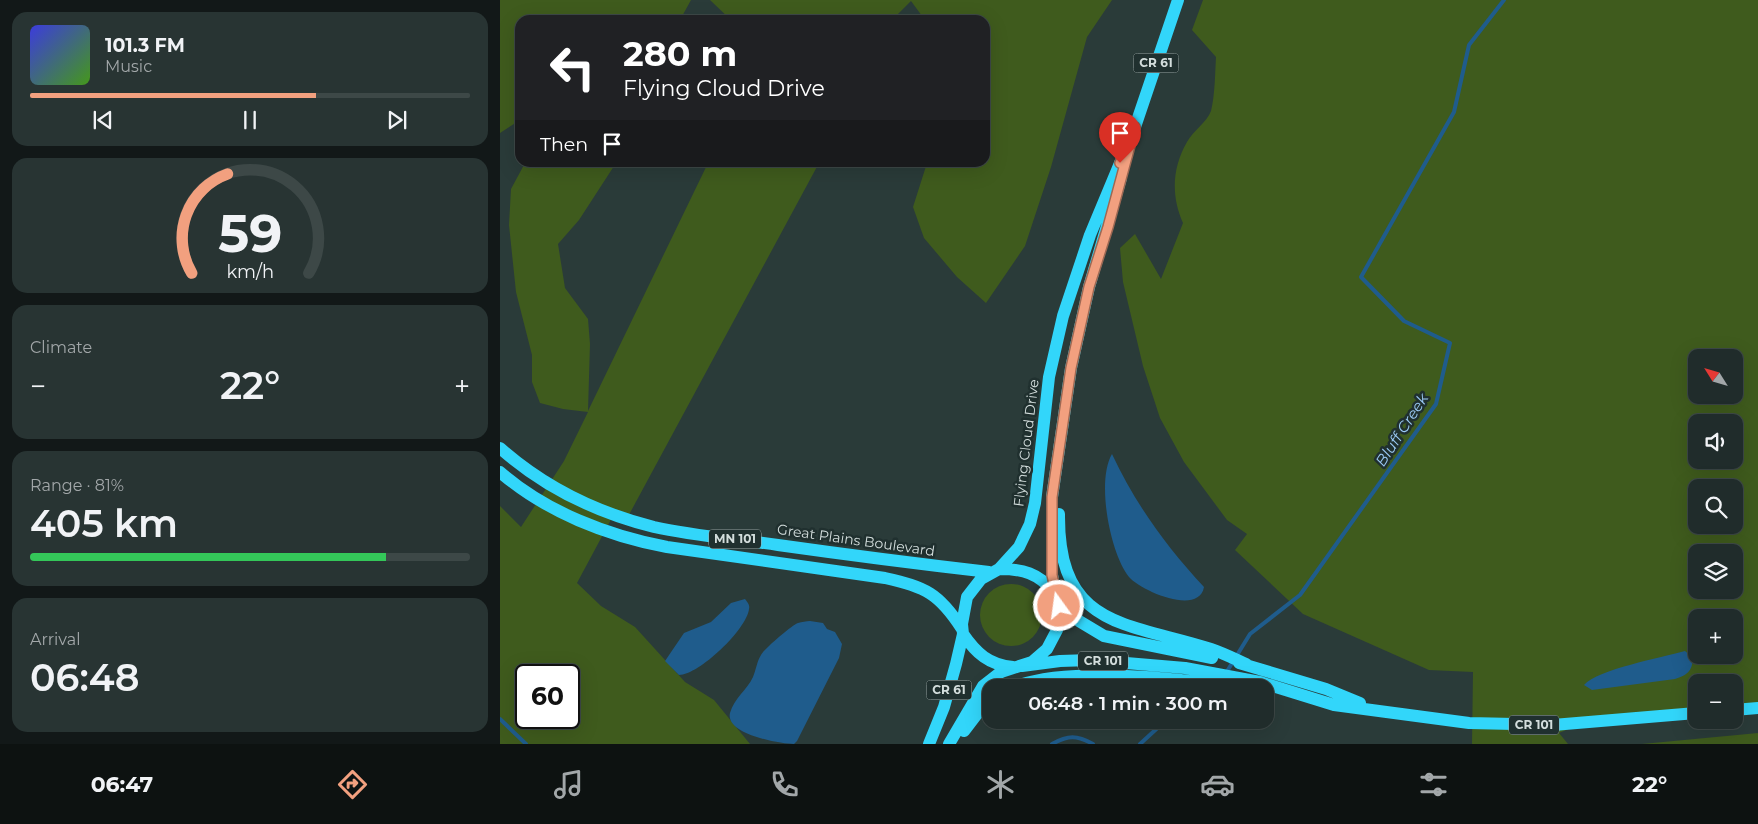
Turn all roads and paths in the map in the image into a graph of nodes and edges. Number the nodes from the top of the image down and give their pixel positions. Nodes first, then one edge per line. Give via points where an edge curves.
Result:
1 (1178, 0) edge
2 (1135, 127) junction
3 (1063, 422) junction
4 (500, 448) edge
5 (500, 472) edge
6 (994, 570) junction
7 (1055, 594) junction
8 (962, 631) junction
9 (1191, 649) junction
10 (1019, 667) junction
11 (1183, 674) junction
12 (1059, 679) edge
13 (1201, 679) edge
14 (1274, 694) edge
15 (1334, 704) junction
16 (982, 708) edge
17 (1372, 708) junction
18 (1758, 708) edge
19 (1743, 709) edge
20 (1688, 714) edge
21 (929, 744) edge
22 (949, 744) edge
23 (956, 744) edge

1 - 2 main road, Flying Cloud Drive / CR 61
2 - 3 main road, Flying Cloud Drive / CR 61 via 1082,313
2 - 6 main road, Flying Cloud Drive / CR 61 via 1090,236 1063,316 1049,377 1030,524 1018,547
3 - 7 main road, Flying Cloud Drive / CR 61 via 1052,497
3 - 9 main road via 1059,517 1064,559 1075,587 1089,604 1110,620
4 - 6 main road, Great Plains Boulevard / MN 101 via 556,488 610,513 656,527 840,554
5 - 8 main road, MN 101 via 534,496 572,516 632,539 667,547 885,578 918,586 944,605
6 - 7 main road, CR 101 via 1030,572 1042,579
6 - 8 main road, Flying Cloud Drive / CR 61 via 981,579 967,596
7 - 9 main road, CR 101 via 1079,621 1104,636
7 - 10 main road, Flying Cloud Drive / CR 61 via 1059,623 1054,637 1042,654
8 - 10 main road, CR 101 via 986,660
8 - 21 main road, Flying Cloud Drive / CR 61 via 948,692
9 - 17 main road, CR 101 via 1212,649
10 - 11 main road, CR 101 via 1060,660 1091,660
10 - 22 main road, Flying Cloud Drive / CR 61 via 995,676 983,686
11 - 12 main road
11 - 13 main road
11 - 15 main road, CR 101 via 1260,682
14 - 15 main road
15 - 17 main road, CR 101
16 - 23 main road via 968,723
17 - 20 main road, CR 101 via 1424,718 1516,725
18 - 19 main road

